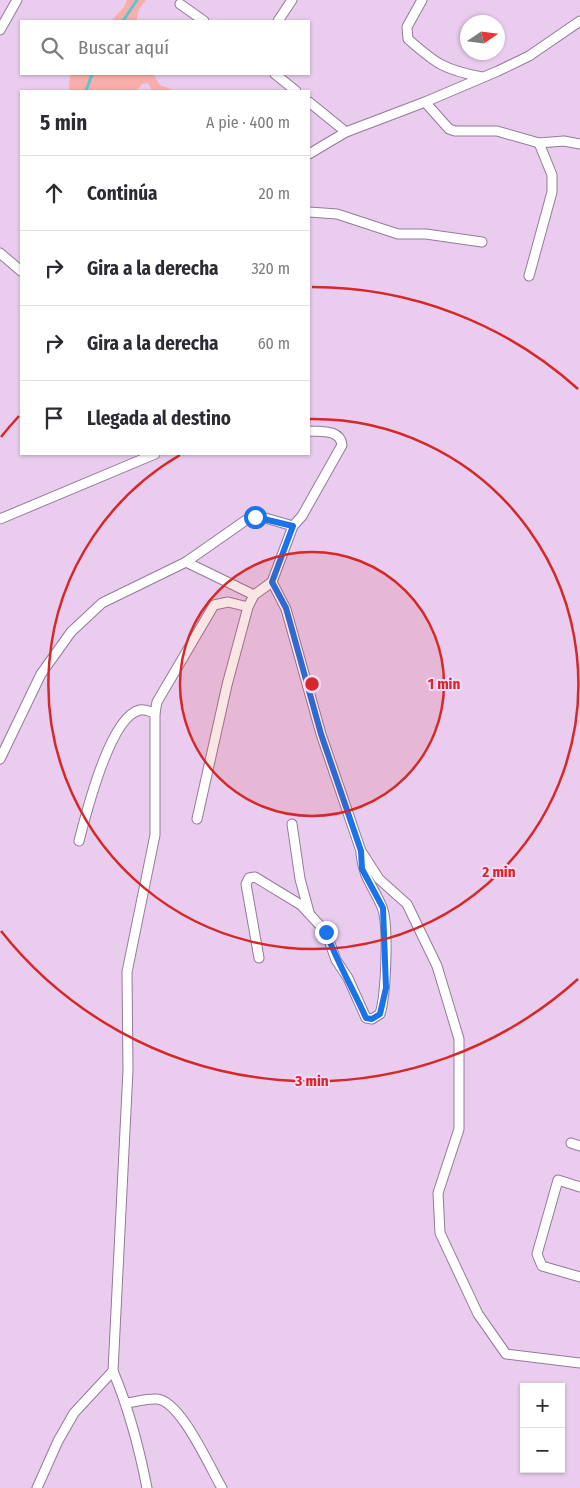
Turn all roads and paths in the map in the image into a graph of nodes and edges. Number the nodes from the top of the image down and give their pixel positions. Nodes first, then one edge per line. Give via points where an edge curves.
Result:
1 (17, 0) edge
2 (292, 0) edge
3 (422, 0) edge
4 (180, 4) dead end
5 (203, 20) edge
6 (279, 20) edge
7 (580, 21) edge
8 (0, 30) edge
9 (276, 75) edge
10 (482, 77) junction
11 (295, 90) edge
12 (425, 102) junction
13 (310, 103) edge
14 (346, 132) junction
15 (539, 142) junction
16 (580, 144) edge
17 (310, 153) edge
18 (310, 212) edge
19 (482, 242) dead end
20 (0, 253) edge
21 (20, 270) edge
22 (529, 276) dead end
23 (310, 430) edge
24 (153, 455) edge
25 (0, 519) edge
26 (293, 526) junction
27 (186, 562) junction
28 (272, 582) junction
29 (254, 595) junction
30 (248, 607) junction
31 (155, 713) junction
32 (0, 759) edge
33 (198, 819) dead end
34 (292, 824) dead end
35 (79, 841) dead end
36 (361, 851) junction
37 (310, 912) junction
38 (259, 958) dead end
39 (580, 1187) edge
40 (580, 1277) edge
41 (580, 1363) edge
42 (113, 1371) junction
43 (126, 1403) junction
44 (37, 1488) edge
45 (147, 1488) edge
46 (222, 1488) edge

1 - 8 street
2 - 6 street
3 - 10 street via 407,27 408,39 435,63 453,72
4 - 5 street
7 - 10 street via 528,56
9 - 11 street
10 - 12 street
12 - 14 street
12 - 15 street via 449,129 496,131
13 - 14 street
14 - 17 street
15 - 16 street
15 - 22 street via 552,175 552,192
18 - 19 street via 337,214 398,234 426,234
20 - 21 street
23 - 26 street via 335,433 342,445 302,516
24 - 25 street
26 - 27 street via 262,517 248,518
26 - 28 street
27 - 29 street
27 - 32 street via 102,603 71,632 41,674
28 - 29 street
28 - 36 street via 286,608 321,734
29 - 30 street
30 - 31 street via 228,602 214,605 157,702
30 - 33 street via 226,685
31 - 35 street via 142,710 133,713 116,736 101,764
31 - 42 street via 155,834 127,972 128,1070
34 - 37 street via 300,879
36 - 37 street via 362,869 383,908 386,988 380,1014 372,1019 366,1018 336,960 326,932
36 - 41 street via 379,879 407,904 436,966 459,1040 459,1129 438,1192 440,1233 478,1314 506,1354
37 - 38 street via 255,877 248,878 246,884
39 - 40 street via 558,1180 537,1254 542,1266
42 - 43 street
42 - 44 street via 74,1413
43 - 45 street
43 - 46 street via 158,1399 171,1405 182,1418

